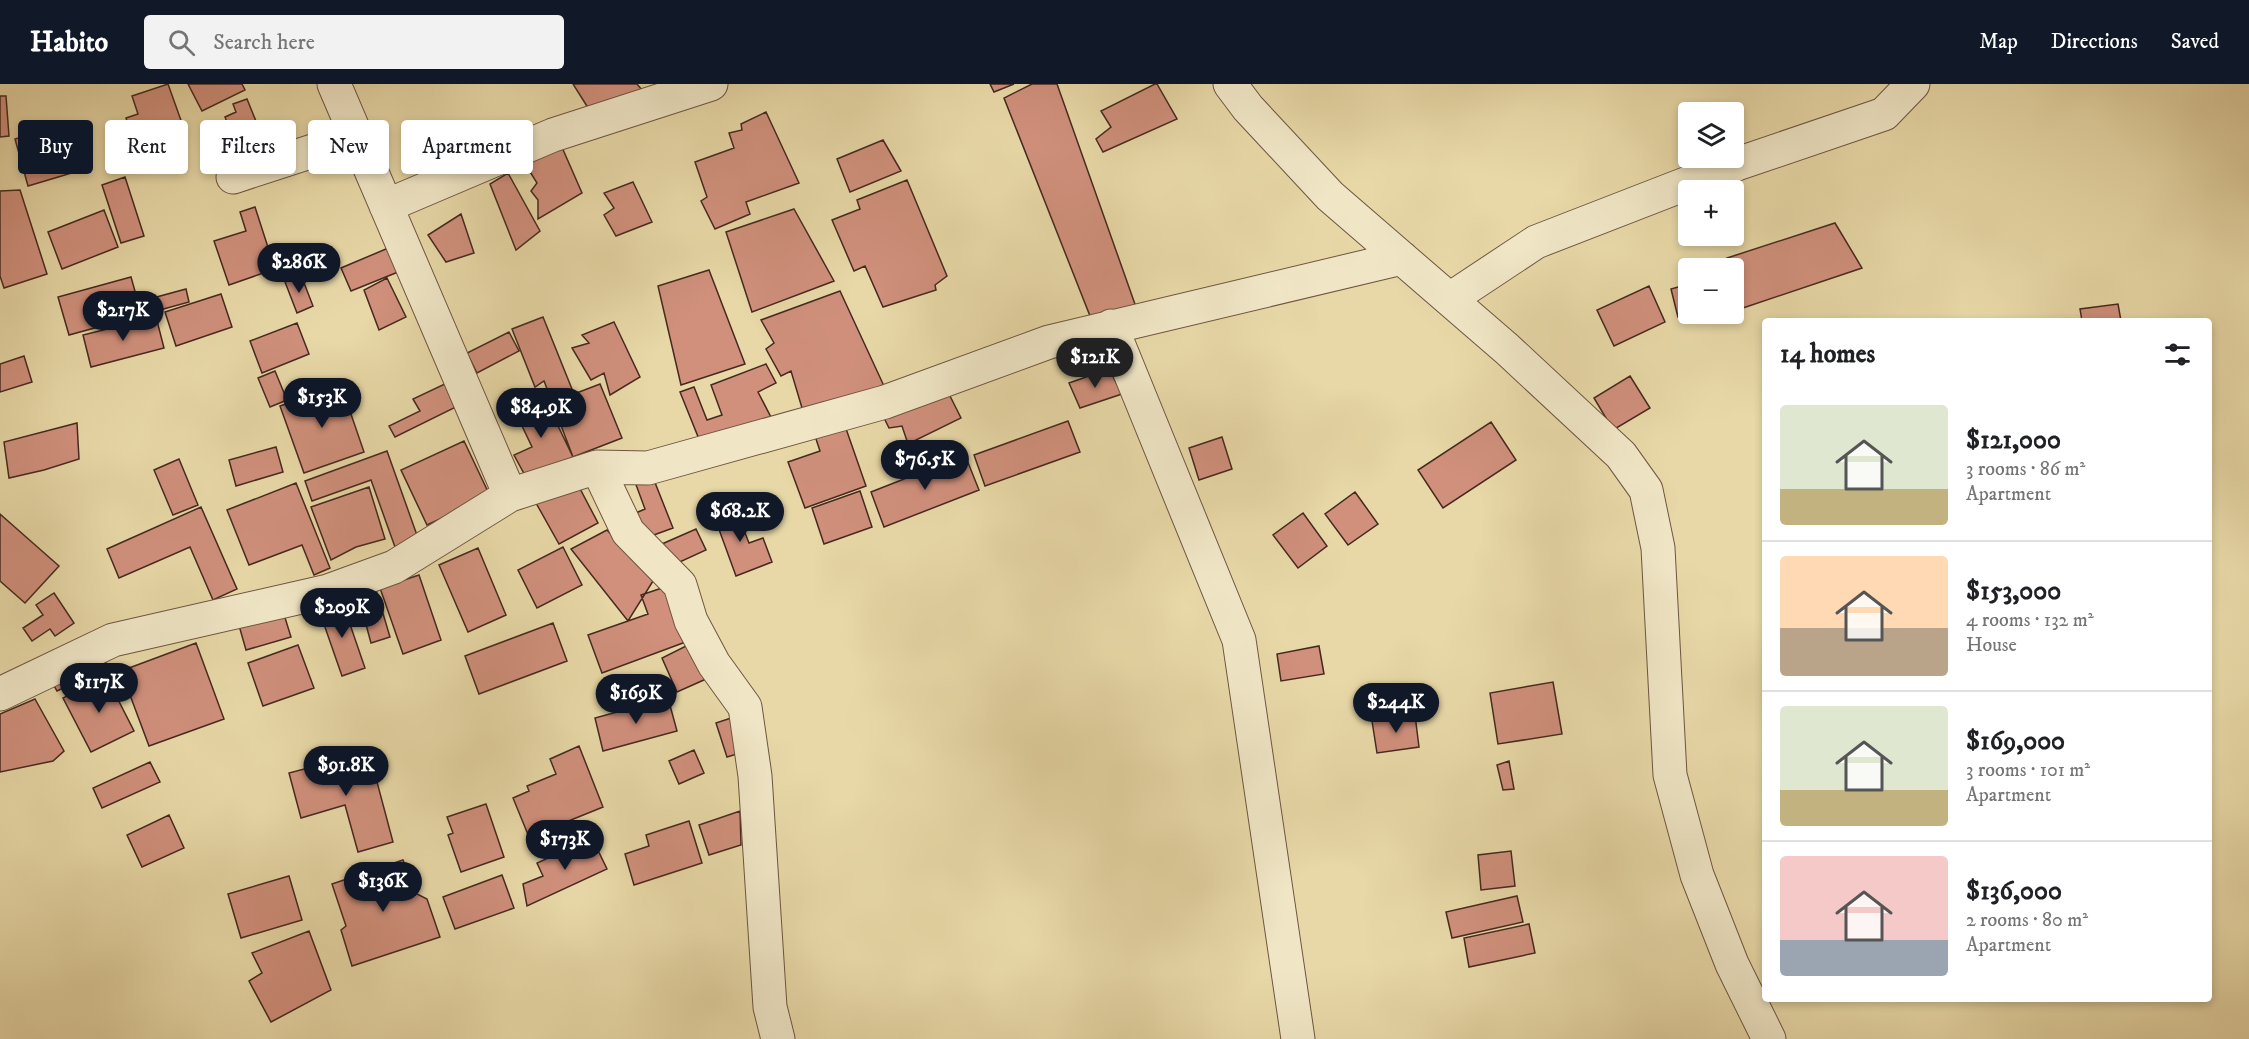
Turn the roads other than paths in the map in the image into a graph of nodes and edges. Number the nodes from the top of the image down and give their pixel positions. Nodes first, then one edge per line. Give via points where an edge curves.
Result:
1 (334, 84) edge
2 (711, 84) edge
3 (1230, 84) edge
4 (1913, 84) edge
5 (349, 120) edge
6 (308, 152) edge
7 (372, 174) edge
8 (232, 177) dead end
9 (386, 206) junction
10 (1402, 258) junction
11 (1450, 300) junction
12 (1111, 326) junction
13 (597, 467) junction
14 (510, 495) junction
15 (0, 694) edge
16 (778, 1039) edge
17 (1298, 1039) edge
18 (1769, 1039) edge

1 - 5 street
2 - 9 street via 553,135
3 - 10 street via 1330,196
4 - 11 street via 1884,114 1737,164 1536,243
6 - 8 street
7 - 9 street
9 - 14 street
10 - 11 street
10 - 12 street
11 - 18 street via 1621,454 1646,490 1658,548 1670,775 1697,875 1732,964
12 - 13 street via 1049,342 885,402 648,468
12 - 17 street via 1239,640
13 - 14 street
13 - 16 street via 628,532 680,585 696,630 714,664 745,707 755,776 770,1006
14 - 15 street via 394,567 328,591 113,640

